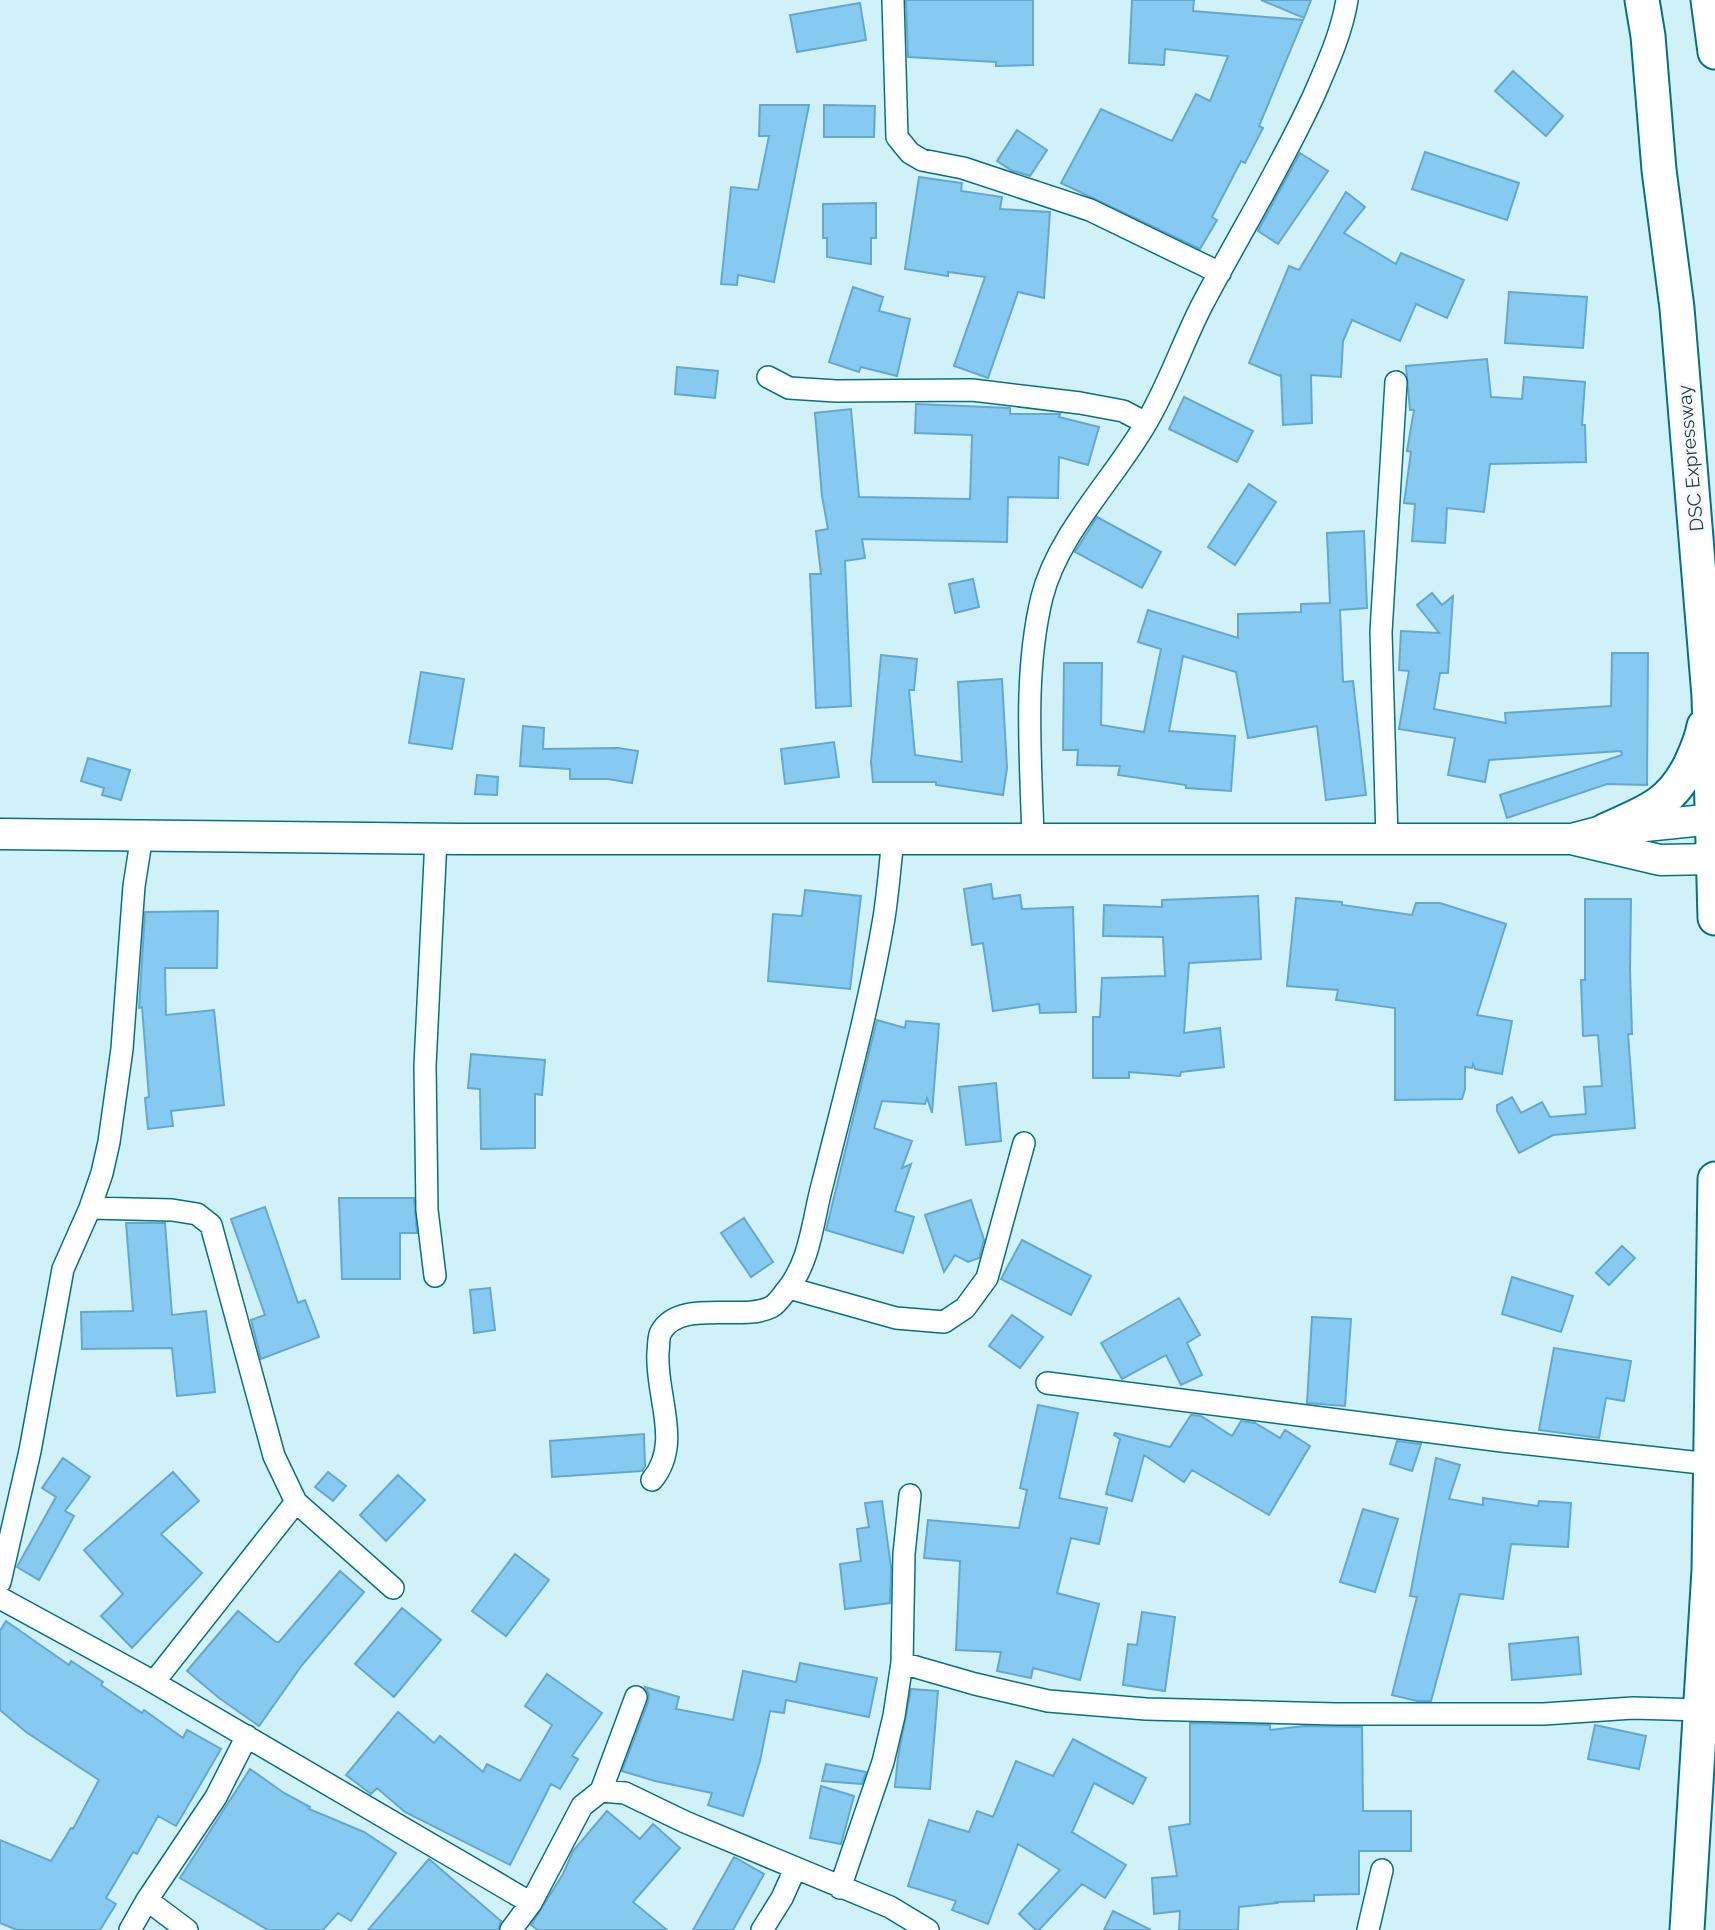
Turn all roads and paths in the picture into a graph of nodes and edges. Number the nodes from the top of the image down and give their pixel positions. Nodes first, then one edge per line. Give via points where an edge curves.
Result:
1 (893, 0) edge
2 (1347, 0) edge
3 (1642, 0) edge
4 (1708, 0) edge
5 (1715, 52) edge
6 (1220, 273) junction
7 (768, 377) dead end
8 (1396, 382) dead end
9 (1146, 424) junction
10 (1709, 696) junction
11 (1714, 819) edge
12 (1606, 830) junction
13 (0, 834) edge
14 (142, 835) junction
15 (1387, 838) junction
16 (436, 839) junction
17 (893, 839) junction
18 (1572, 839) junction
19 (1033, 840) junction
20 (1714, 859) edge
21 (1715, 918) edge
22 (1024, 1143) dead end
23 (1715, 1179) edge
24 (90, 1208) junction
25 (435, 1276) dead end
26 (789, 1288) junction
27 (1047, 1382) dead end
28 (1710, 1464) junction
29 (652, 1480) dead end
30 (910, 1495) dead end
31 (296, 1503) junction
32 (0, 1582) edge
33 (393, 1588) dead end
34 (0, 1598) edge
35 (902, 1663) junction
36 (153, 1682) junction
37 (636, 1698) dead end
38 (1702, 1710) junction
39 (247, 1736) junction
40 (601, 1791) junction
41 (796, 1869) junction
42 (1382, 1870) dead end
43 (840, 1888) junction
44 (147, 1900) junction
45 (531, 1903) junction
46 (130, 1930) edge
47 (187, 1930) edge
48 (511, 1930) edge
49 (762, 1930) edge
50 (928, 1930) edge
51 (1368, 1930) edge
52 (1687, 1930) edge

1 - 6 street via 897,137 910,153 1090,210
2 - 6 street via 1326,67 1294,138
3 - 10 main road, DSC Expressway via 1677,308
4 - 5 main road
6 - 9 street
7 - 9 street via 789,388 971,390 1123,411
8 - 15 street via 1381,632
9 - 19 street via 1085,511 1042,595 1031,668
10 - 11 main road, DSC Expressway
10 - 12 main road via 1703,732 1682,783 1667,799
11 - 12 main road
11 - 20 main road, DSC Expressway
12 - 18 main road
13 - 14 main road
14 - 16 main road
14 - 24 street via 122,1049 109,1142
15 - 18 main road
15 - 19 main road
16 - 17 main road
16 - 25 street via 425,1066 427,1210
17 - 19 main road
17 - 26 street via 884,918 857,1051 807,1254
18 - 20 main road via 1660,860
20 - 21 main road, DSC Expressway
22 - 26 street via 987,1278 965,1308 944,1322 897,1318
23 - 28 main road
24 - 31 street via 172,1210 197,1214 211,1225 274,1456
24 - 32 street via 63,1269 30,1451
26 - 29 street via 772,1306 746,1312 695,1312 669,1322 660,1333 657,1371 668,1441 662,1468
27 - 28 street
28 - 38 main road
30 - 35 street
31 - 33 street
31 - 36 street
34 - 36 street
35 - 38 street via 1048,1701 1146,1709 1335,1714
35 - 43 street via 883,1762
36 - 39 street
37 - 40 street
38 - 52 main road
39 - 44 street via 216,1797
39 - 45 street
40 - 41 street via 625,1793
40 - 45 street via 583,1806
41 - 43 street
41 - 49 street
42 - 51 street
43 - 50 street via 890,1907
44 - 46 street
44 - 47 street
45 - 48 street

